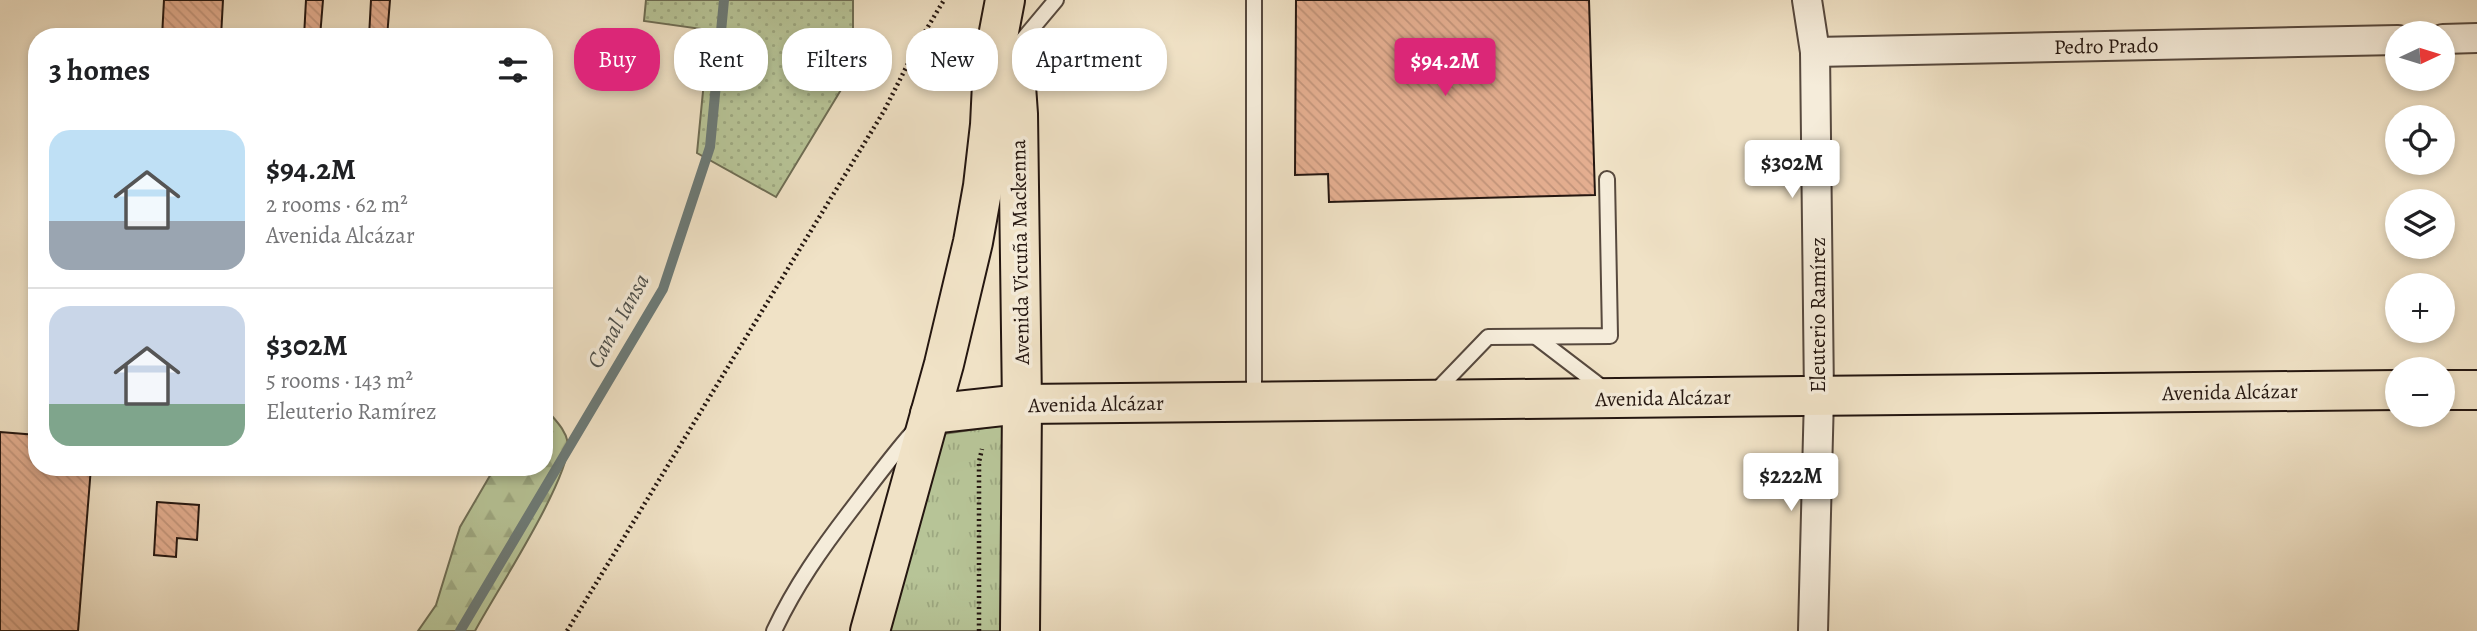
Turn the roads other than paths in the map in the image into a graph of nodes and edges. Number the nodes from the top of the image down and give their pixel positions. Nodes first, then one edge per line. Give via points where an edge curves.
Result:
1 (1008, 0) edge
2 (1056, 0) edge
3 (1254, 0) edge
4 (1807, 0) edge
5 (1032, 28) edge
6 (1012, 33) edge
7 (2477, 38) edge
8 (2455, 39) edge
9 (2385, 40) edge
10 (1815, 52) junction
11 (1017, 91) edge
12 (1607, 179) dead end
13 (1536, 337) junction
14 (2385, 390) edge
15 (2455, 390) edge
16 (2477, 390) edge
17 (1819, 396) junction
18 (1616, 398) junction
19 (1427, 400) junction
20 (1254, 402) junction
21 (1022, 404) junction
22 (930, 414) junction
23 (774, 631) edge
24 (870, 631) edge
25 (1020, 631) edge
26 (1813, 631) edge

1 - 6 main road, Avenida Vicuña Mackenna
1 - 22 main road, Avenida Vicuña Mackenna via 993,64 986,162 973,242
2 - 5 lane
3 - 20 lane
4 - 10 street, Eleuterio Ramírez
7 - 8 street
9 - 10 street, Pedro Prado
10 - 17 street, Eleuterio Ramírez
11 - 21 main road, Avenida Vicuña Mackenna
12 - 13 lane via 1610,336
13 - 18 lane
13 - 19 lane via 1488,337
14 - 17 main road, Avenida Alcázar
15 - 16 main road
17 - 18 main road, Avenida Alcázar
17 - 26 street, Eleuterio Ramírez
18 - 19 main road, Avenida Alcázar
19 - 20 main road, Avenida Alcázar
20 - 21 main road, Avenida Alcázar
21 - 22 main road, Avenida Alcázar
21 - 25 main road, Avenida Vicuña Mackenna
22 - 23 lane, Avenida Vicuña Mackenna via 894,453 812,562
22 - 24 main road, Avenida Vicuña Mackenna

